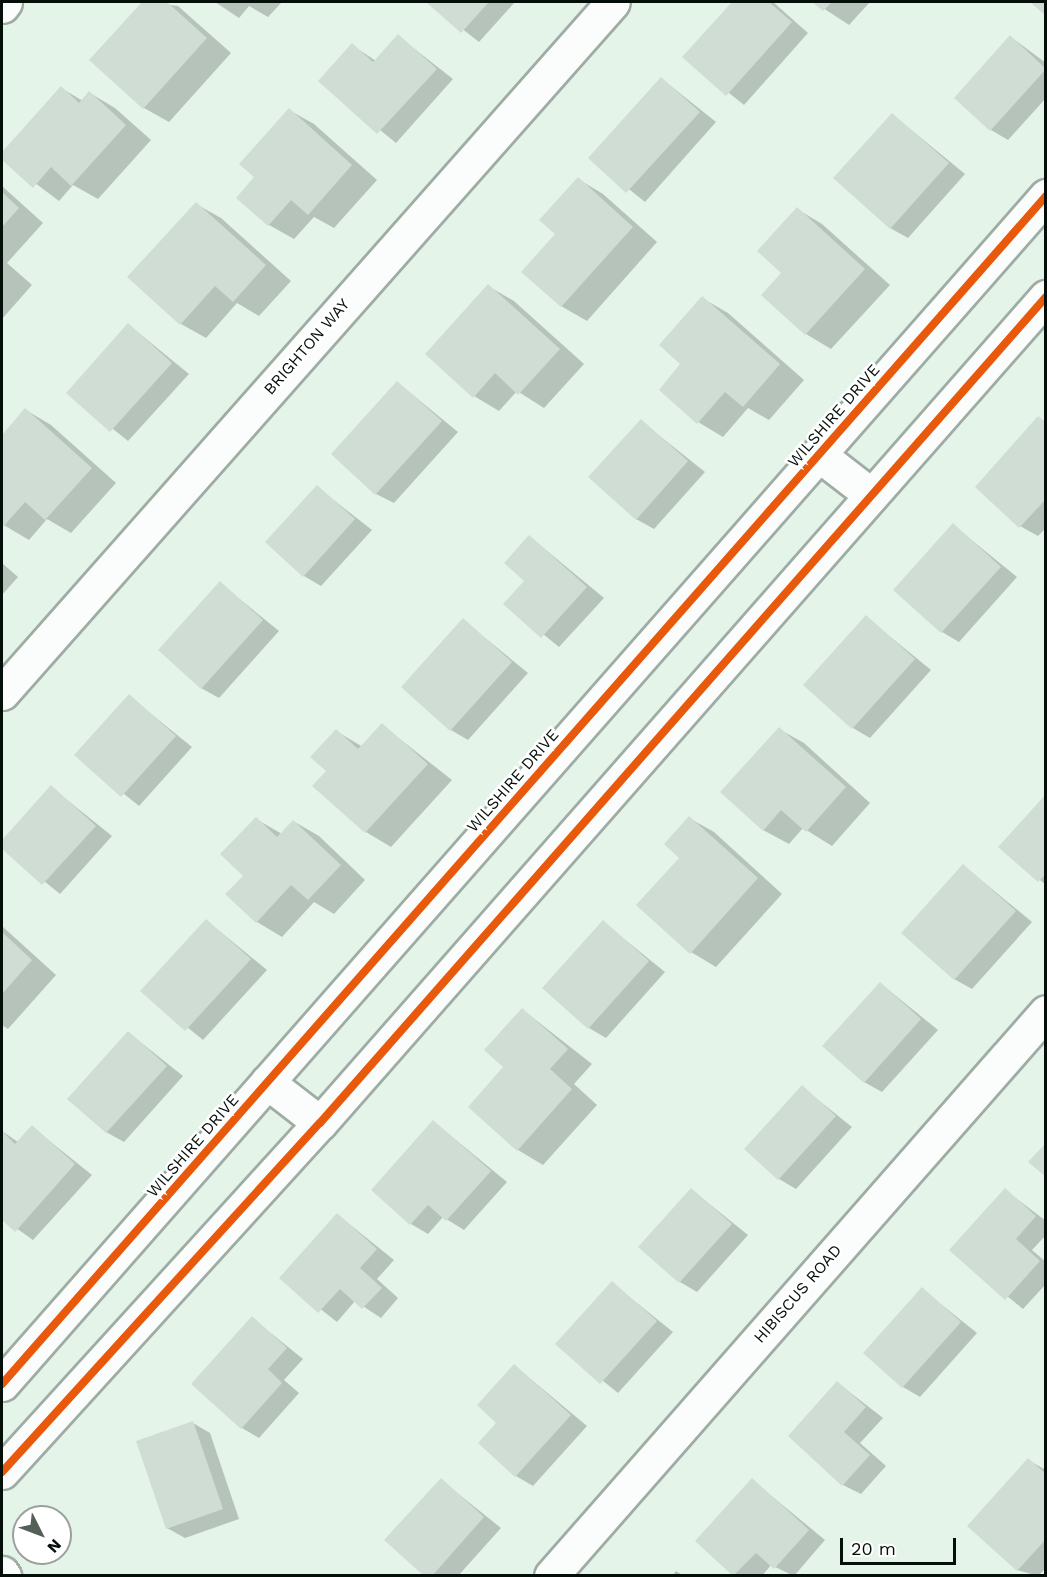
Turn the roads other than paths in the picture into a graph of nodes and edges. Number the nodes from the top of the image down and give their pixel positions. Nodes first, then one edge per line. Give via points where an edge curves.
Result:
1 (5, 2) edge
2 (613, 2) edge
3 (2, 6) edge
4 (1046, 196) edge
5 (1046, 297) edge
6 (818, 454) junction
7 (872, 495) junction
8 (2, 693) edge
9 (1046, 1012) edge
10 (267, 1082) junction
11 (320, 1123) junction
12 (2, 1384) edge
13 (2, 1472) edge
14 (551, 1575) edge

1 - 3 street
2 - 8 street, BRIGHTON WAY
4 - 6 street, WILSHIRE DRIVE
5 - 7 street
6 - 7 street
6 - 10 street, WILSHIRE DRIVE
7 - 11 street
9 - 14 street, HIBISCUS ROAD
10 - 11 street
10 - 12 street, WILSHIRE DRIVE
11 - 13 street

